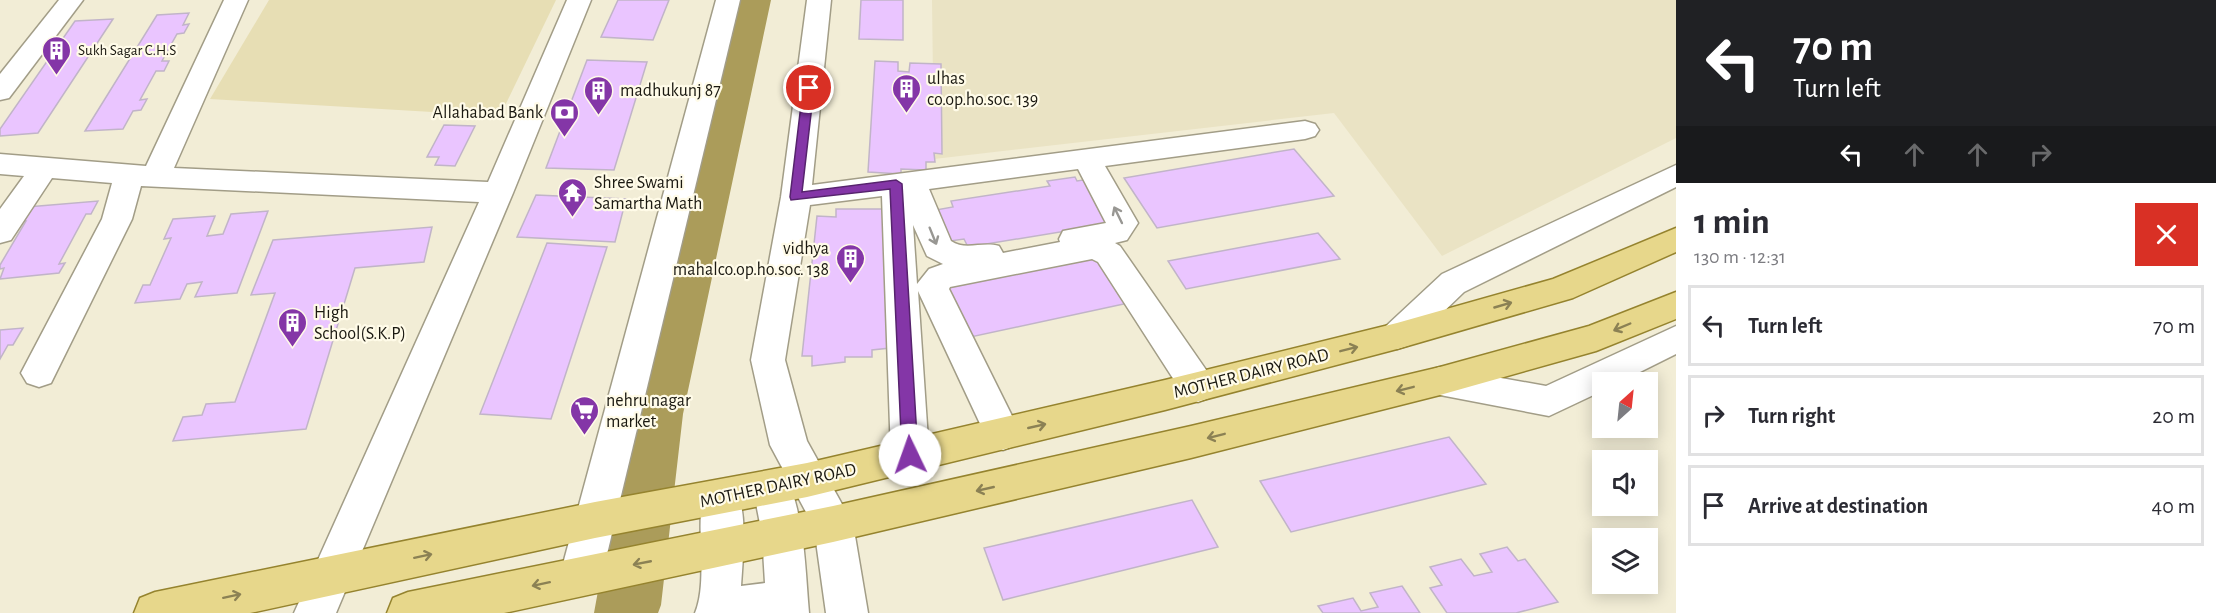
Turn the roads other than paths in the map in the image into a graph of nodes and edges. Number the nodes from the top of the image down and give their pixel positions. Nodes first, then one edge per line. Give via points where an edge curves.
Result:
1 (71, 0) edge
2 (236, 0) edge
3 (579, 0) edge
4 (728, 0) edge
5 (819, 0) edge
6 (0, 92) edge
7 (1305, 130) dead end
8 (1087, 159) junction
9 (0, 164) edge
10 (44, 168) junction
11 (1676, 175) edge
12 (143, 176) junction
13 (903, 183) junction
14 (498, 193) junction
15 (796, 197) junction
16 (0, 231) edge
17 (1676, 239) edge
18 (1676, 304) edge
19 (1397, 336) junction
20 (1676, 339) edge
21 (39, 373) dead end
22 (1440, 381) junction
23 (1197, 387) junction
24 (1003, 434) junction
25 (910, 455) junction
26 (790, 484) junction
27 (707, 500) junction
28 (607, 518) junction
29 (833, 524) junction
30 (782, 534) junction
31 (704, 550) junction
32 (590, 573) junction
33 (334, 574) junction
34 (787, 607) edge
35 (717, 611) edge
36 (155, 613) edge
37 (315, 613) edge
38 (408, 613) edge
39 (847, 613) edge

1 - 6 street
2 - 12 street
3 - 14 street
4 - 28 street
5 - 15 street
7 - 8 street
8 - 13 street
13 -> 8 street via 938,248 953,257 969,257 1116,232 1123,223
9 - 10 street
10 - 12 street
10 - 16 street
11 - 19 street, MOTHER DAIRY ROAD via 1453,283
12 - 14 street
12 - 21 street
13 - 15 street
13 - 25 street
14 - 33 street
15 - 26 street via 768,360 789,445
19 -> 17 main road, MOTHER DAIRY ROAD via 1562,289
18 -> 22 main road via 1596,338
23 -> 19 main road, MOTHER DAIRY ROAD
20 - 22 street via 1549,401
22 -> 29 main road
24 -> 23 main road, MOTHER DAIRY ROAD
23 - 24 street via 1103,250 1089,248 940,278 932,287
24 - 25 main road, MOTHER DAIRY ROAD
25 - 26 main road, MOTHER DAIRY ROAD
26 - 27 main road, MOTHER DAIRY ROAD
26 - 29 street
26 - 30 street
27 - 28 main road, MOTHER DAIRY ROAD
27 - 31 street
28 - 32 street
33 -> 28 main road, MOTHER DAIRY ROAD
29 - 30 main road
29 - 39 street
30 - 31 main road
30 - 34 street
31 -> 32 main road
31 - 35 street
32 -> 38 main road
36 -> 33 main road, MOTHER DAIRY ROAD
33 - 37 street
34 - 35 street

